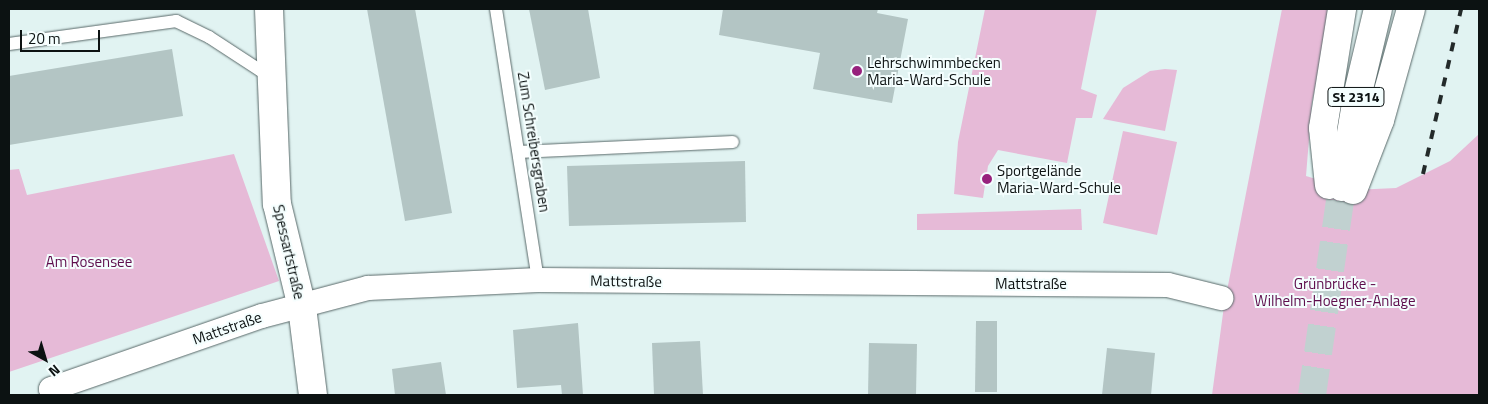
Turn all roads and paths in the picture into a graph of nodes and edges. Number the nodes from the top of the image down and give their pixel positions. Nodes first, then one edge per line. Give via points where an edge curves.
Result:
1 (269, 9) edge
2 (496, 9) edge
3 (1342, 9) edge
4 (1378, 9) edge
5 (1411, 9) edge
6 (9, 44) edge
7 (272, 78) junction
8 (733, 142) dead end
9 (520, 152) junction
10 (1341, 187) junction
11 (538, 280) junction
12 (1221, 298) dead end
13 (302, 307) junction
14 (52, 395) edge
15 (313, 395) edge

1 - 7 main road, Spessartstraße
2 - 9 lane, Zum Schreibersgraben
3 - 10 main road via 1323,128
4 - 10 main road, St 2314 via 1356,97
5 - 10 main road via 1380,120
6 - 7 lane via 176,21 210,37
7 - 13 main road, Spessartstraße via 277,204
8 - 9 lane
9 - 11 lane, Zum Schreibersgraben
11 - 12 street, Mattstraße via 1168,284
11 - 13 street, Mattstraße via 368,288
13 - 14 street, Mattstraße via 262,316 52,389
13 - 15 main road, Spessartstraße

